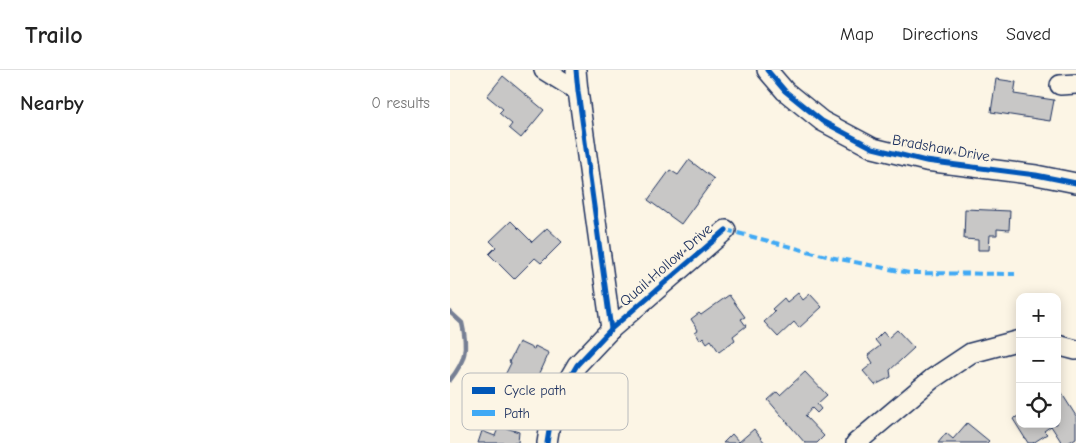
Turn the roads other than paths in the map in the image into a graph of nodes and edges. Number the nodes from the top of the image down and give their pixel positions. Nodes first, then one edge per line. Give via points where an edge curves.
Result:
1 (544, 70) edge
2 (576, 70) edge
3 (767, 70) edge
4 (578, 91) junction
5 (1076, 184) edge
6 (726, 230) dead end
7 (611, 329) junction
8 (1016, 341) edge
9 (1061, 346) edge
10 (1076, 350) edge
11 (572, 373) edge
12 (549, 430) edge
13 (547, 443) edge
14 (856, 443) edge

1 - 4 street
2 - 4 street
3 - 5 street, Bradshaw Drive via 785,91 822,121 873,148 926,161 1036,175
4 - 7 street
6 - 7 street, Quail Hollow Drive
7 - 11 street, Quail Hollow Drive
8 - 14 street via 971,353 932,379
9 - 10 street
12 - 13 street, Quail Hollow Drive

